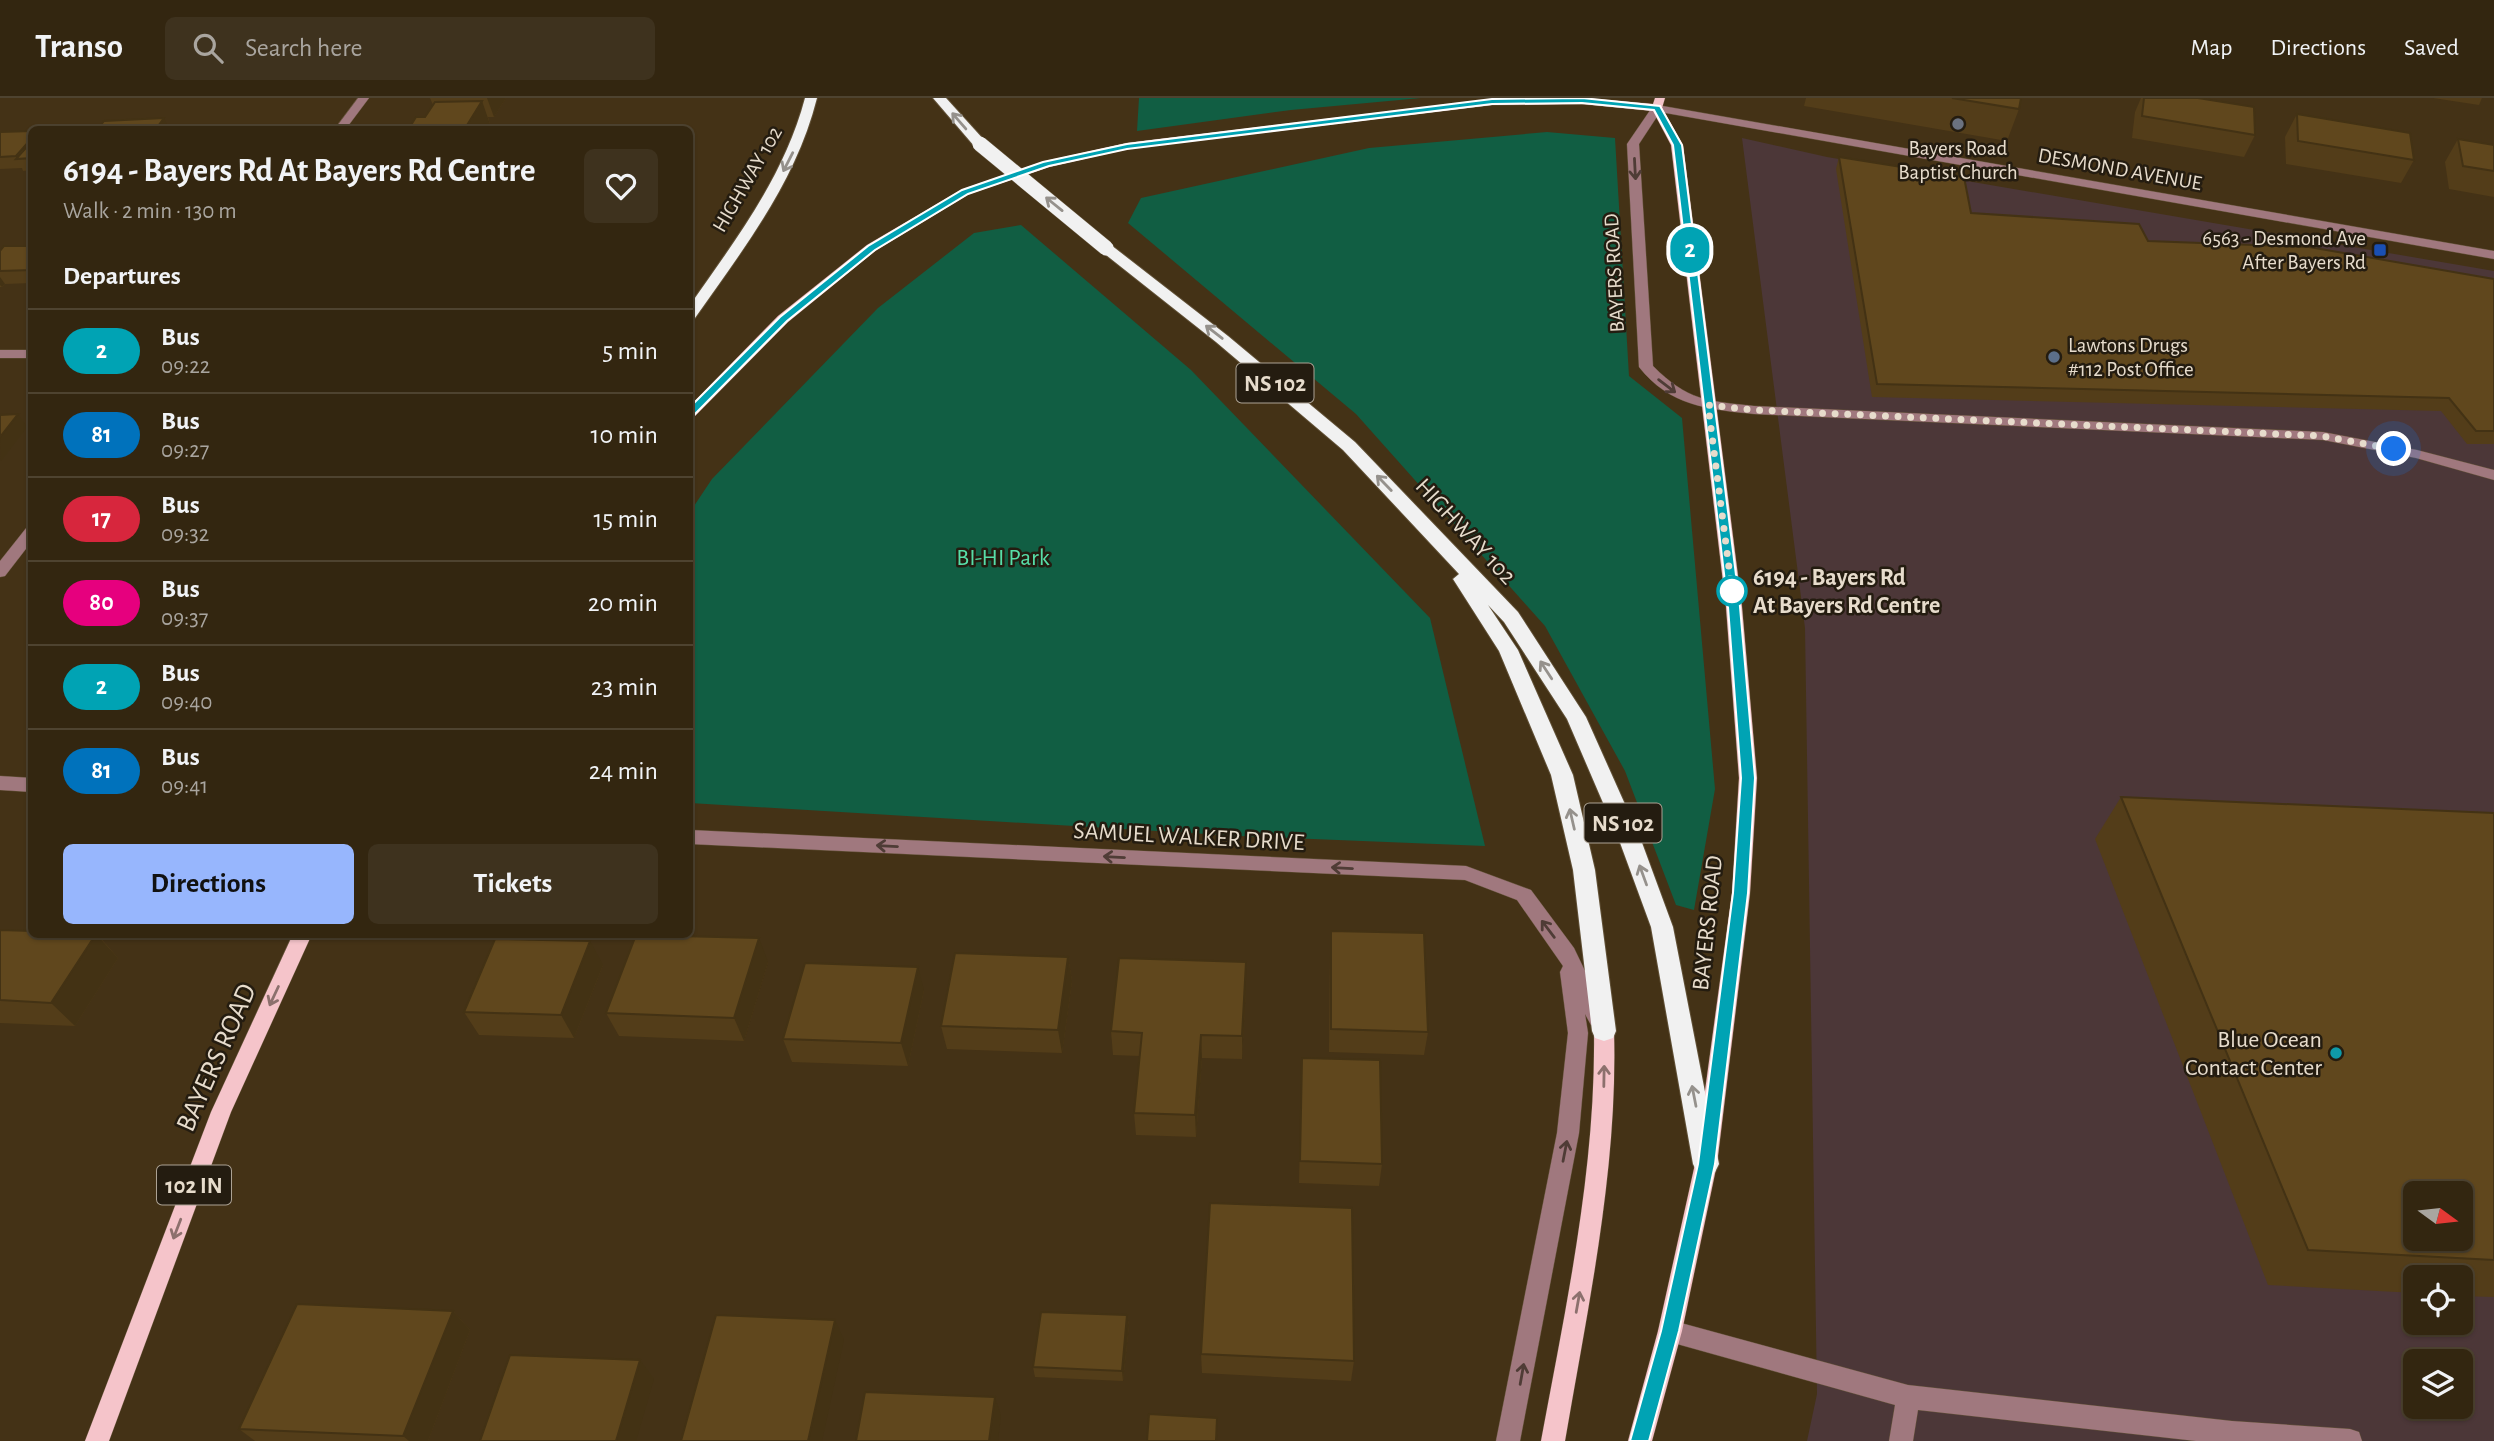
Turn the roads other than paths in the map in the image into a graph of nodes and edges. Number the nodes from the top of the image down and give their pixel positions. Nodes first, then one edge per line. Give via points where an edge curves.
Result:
1 (364, 98) edge
2 (811, 98) edge
3 (939, 98) edge
4 (1497, 100) edge
5 (1659, 103) edge
6 (342, 126) edge
7 (2494, 255) edge
8 (693, 310) edge
9 (0, 354) edge
10 (28, 354) edge
11 (1708, 405) junction
12 (693, 410) edge
13 (2494, 475) edge
14 (1432, 532) junction
15 (28, 535) edge
16 (0, 572) edge
17 (0, 783) edge
18 (28, 785) edge
19 (693, 837) edge
20 (301, 938) edge
21 (1567, 954) junction
22 (1604, 1031) junction
23 (1706, 1164) junction
24 (1670, 1331) junction
25 (1908, 1397) junction
26 (97, 1441) edge
27 (1508, 1441) edge
28 (1553, 1441) edge
29 (1640, 1441) edge
30 (1901, 1441) edge
31 (2350, 1441) edge

1 - 6 street
2 -> 8 highway, HIGHWAY 102 via 806,127 768,202
14 -> 3 highway, HIGHWAY 102 / NS 102, bridge via 1349,446 980,144
4 - 5 main road
4 - 12 main road via 1127,146 1046,164 965,192 862,256 783,319
5 - 7 street, DESMOND AVENUE
5 - 11 main road, BAYERS ROAD via 1677,145
5 -> 11 street, BAYERS ROAD via 1633,144 1646,368 1670,391
9 - 10 street
11 - 13 street via 2322,436
11 - 23 main road, BAYERS ROAD via 1734,607 1748,778 1741,893
22 -> 14 highway, NS 102 via 1584,870 1562,775 1508,650
23 -> 14 highway, HIGHWAY 102 / NS 102 via 1662,927 1582,729 1511,617
15 - 16 street
17 - 18 street
21 -> 19 street, SAMUEL WALKER DRIVE via 1524,895 1466,873
20 -> 26 main road, BAYERS ROAD / 102 IN via 221,1112
21 - 22 street, SAMUEL WALKER DRIVE
27 -> 21 street via 1568,1133 1578,1033
28 -> 22 main road, NS 102 via 1589,1238 1605,1080
23 - 24 main road, BAYERS ROAD
24 - 25 street
24 - 29 main road, BAYERS ROAD
25 - 30 street
25 - 31 street via 2232,1433

